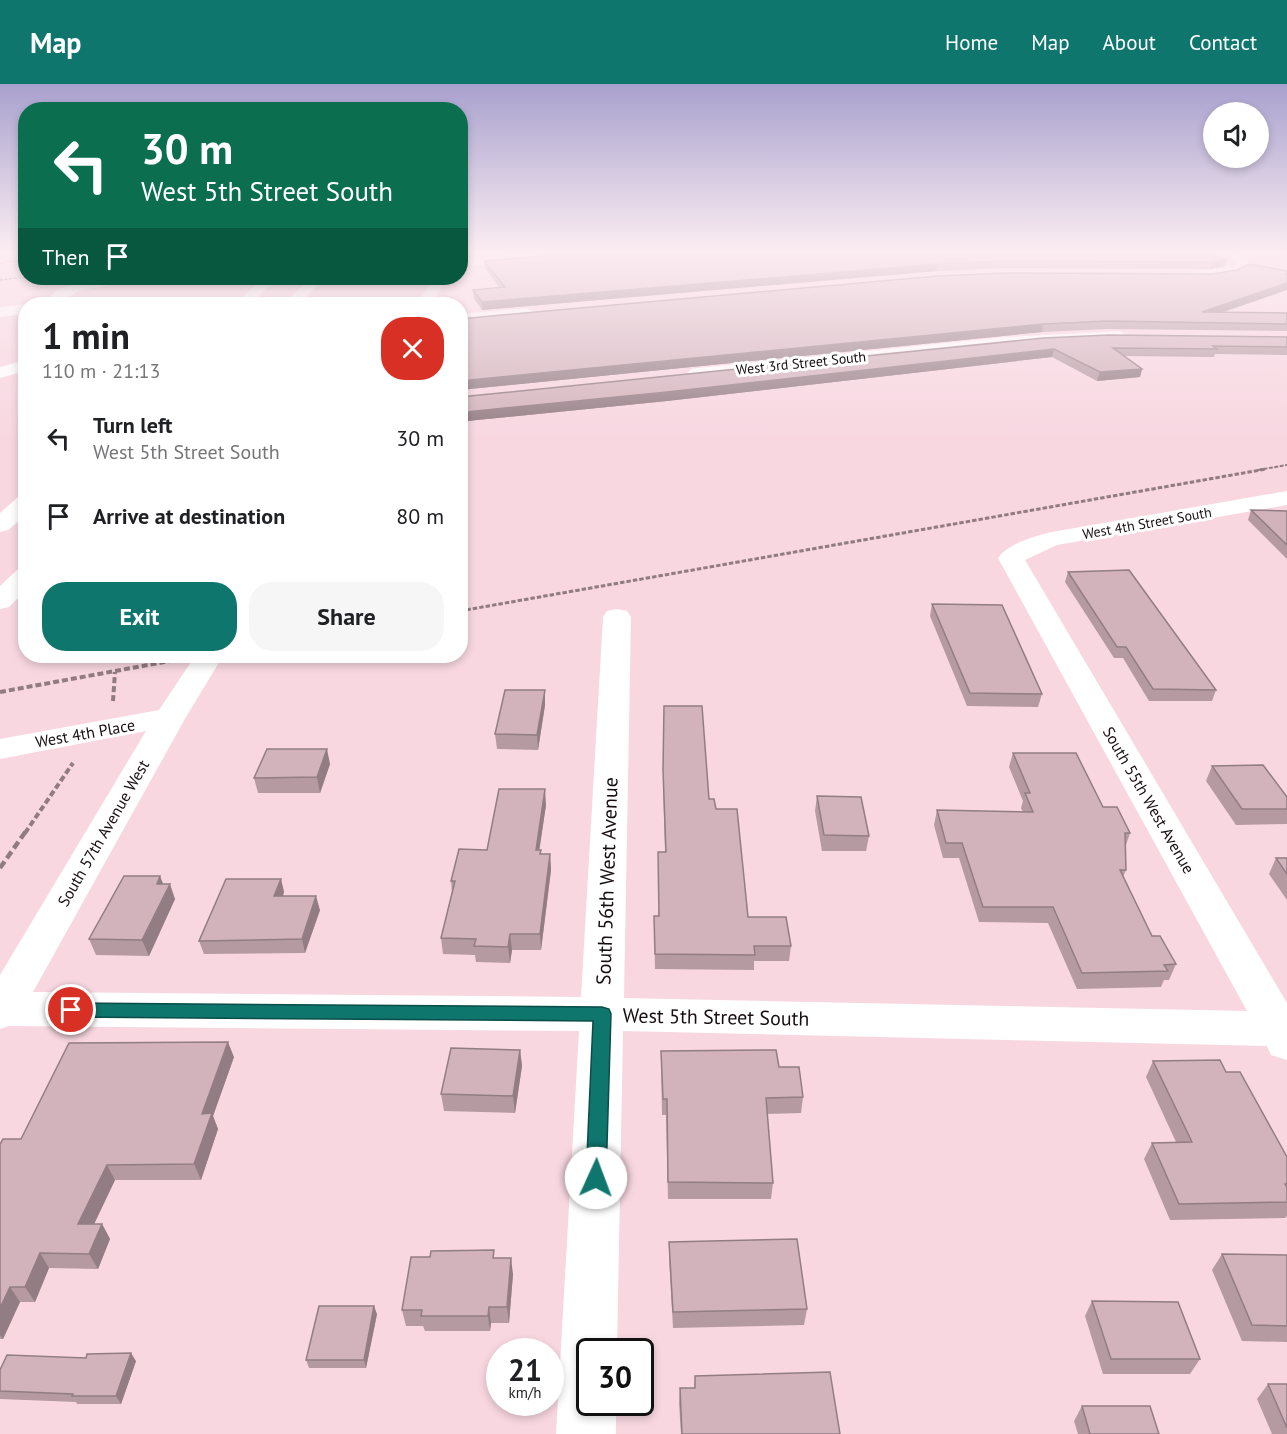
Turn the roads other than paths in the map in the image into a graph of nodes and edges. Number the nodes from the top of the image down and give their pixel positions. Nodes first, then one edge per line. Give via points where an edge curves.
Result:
1 (512, 314) edge
2 (468, 318) edge
3 (1141, 336) edge
4 (18, 367) edge
5 (0, 373) edge
6 (674, 376) edge
7 (1287, 498) edge
8 (18, 509) edge
9 (0, 525) edge
10 (1011, 558) joint
11 (18, 583) edge
12 (0, 601) edge
13 (617, 616) dead end
14 (205, 663) edge
15 (170, 717) junction
16 (0, 749) edge
17 (1, 1010) edge
18 (602, 1014) junction
19 (1284, 1033) edge
20 (586, 1434) edge

1 - 2 main road
3 - 6 main road, West 3rd Street South via 1004,342
4 - 5 main road
7 - 10 main road, West 4th Street South via 1052,539
8 - 9 main road
10 - 19 main road, South 55th West Avenue
11 - 12 main road
13 - 18 main road, South 56th West Avenue
14 - 15 main road, South 57th Avenue West
15 - 16 main road, West 4th Place
15 - 17 main road, South 57th Avenue West
17 - 18 main road, West 5th Street South
18 - 19 main road, West 5th Street South
18 - 20 main road, South 56th West Avenue

